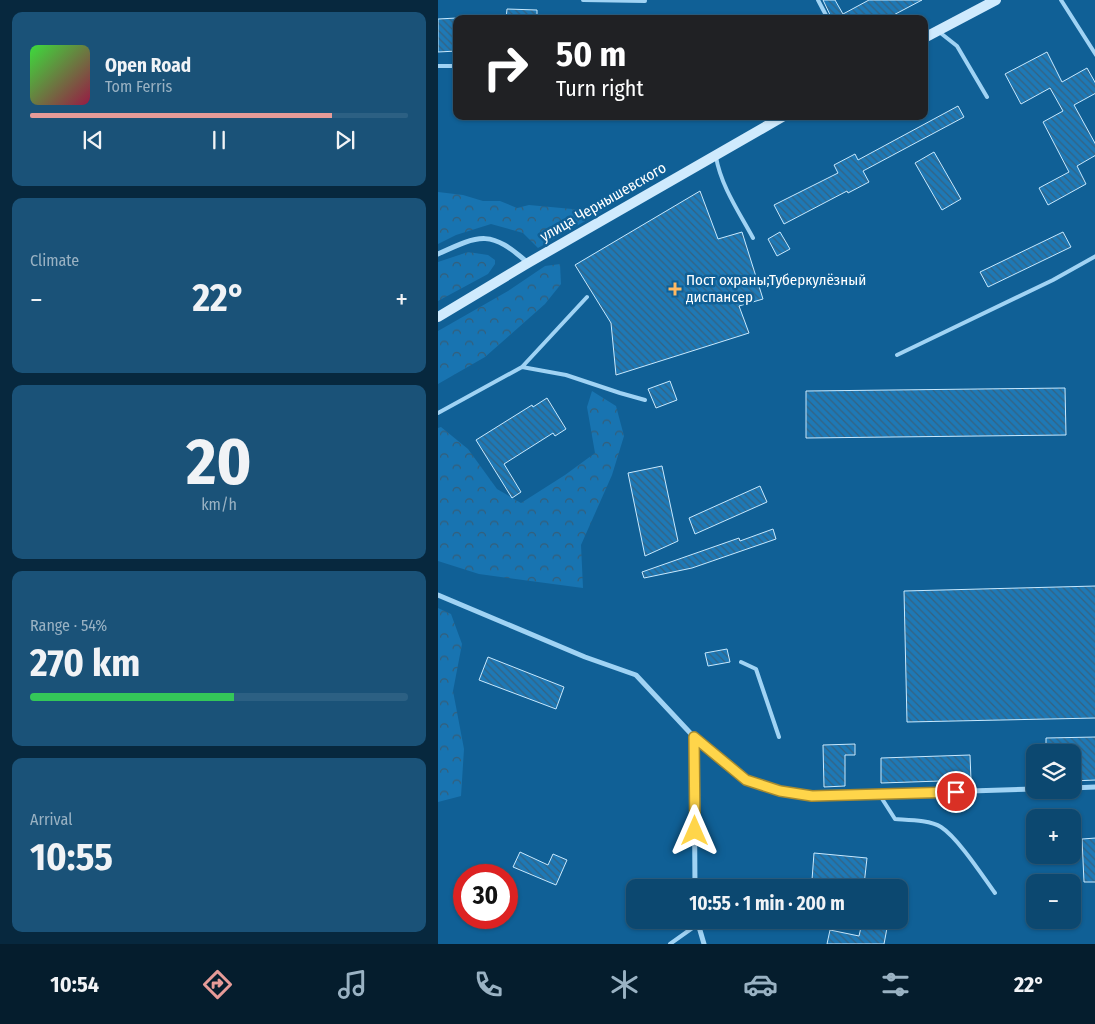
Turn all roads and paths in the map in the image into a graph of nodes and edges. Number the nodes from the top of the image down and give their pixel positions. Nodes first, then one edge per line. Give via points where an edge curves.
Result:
1 (583, 0) edge
2 (818, 0) edge
3 (996, 0) edge
4 (1061, 0) edge
5 (645, 1) dead end
6 (826, 15) edge
7 (938, 31) junction
8 (928, 36) edge
9 (1096, 55) edge
10 (438, 66) edge
11 (453, 66) edge
12 (987, 97) dead end
13 (777, 120) edge
14 (716, 154) junction
15 (753, 238) dead end
16 (438, 254) edge
17 (1096, 256) edge
18 (528, 263) junction
19 (587, 297) dead end
20 (438, 317) edge
21 (897, 355) dead end
22 (522, 367) junction
23 (645, 400) dead end
24 (438, 413) edge
25 (438, 595) edge
26 (741, 662) dead end
27 (694, 737) junction
28 (779, 737) dead end
29 (1096, 787) edge
30 (1081, 788) edge
31 (1026, 789) edge
32 (879, 794) junction
33 (695, 879) edge
34 (994, 893) dead end
35 (689, 929) edge
36 (700, 929) edge
37 (670, 944) edge
38 (704, 944) edge

1 - 5 lane
2 - 6 lane
3 - 7 main road
4 - 9 lane
7 - 8 main road
7 - 12 lane via 957,46
10 - 11 lane
13 - 14 main road, улица Чернышевского
14 - 15 lane via 731,199
14 - 18 main road, улица Чернышевского
16 - 18 street via 468,240 490,238 503,243
17 - 21 lane via 1054,280
18 - 20 main road, улица Чернышевского
19 - 22 lane
22 - 23 lane via 566,375
22 - 24 lane
25 - 27 street via 575,654 636,675
26 - 28 lane via 756,669
27 - 32 street via 746,780 780,791 812,796
27 - 33 street
29 - 30 street
31 - 32 street
32 - 34 lane via 895,819 940,827 960,846
35 - 37 lane
36 - 38 street

